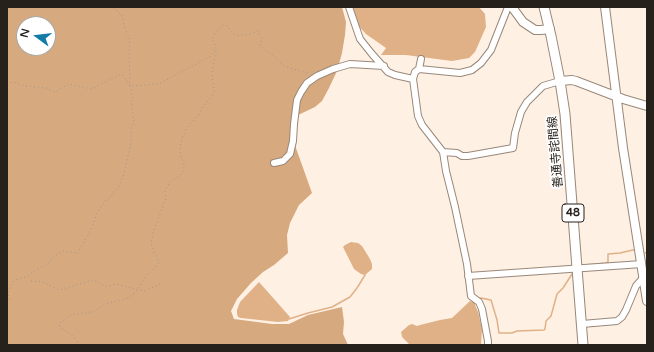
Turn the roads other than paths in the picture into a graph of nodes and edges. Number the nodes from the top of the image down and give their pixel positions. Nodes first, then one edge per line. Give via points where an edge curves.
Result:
1 (349, 7) edge
2 (508, 7) edge
3 (512, 7) edge
4 (544, 7) edge
5 (605, 7) edge
6 (550, 29) junction
7 (420, 59) dead end
8 (384, 66) junction
9 (419, 69) junction
10 (412, 79) junction
11 (560, 81) junction
12 (617, 97) junction
13 (647, 106) edge
14 (443, 152) junction
15 (274, 163) dead end
16 (642, 264) junction
17 (577, 269) junction
18 (468, 276) junction
19 (643, 278) junction
20 (647, 301) edge
21 (582, 324) junction
22 (488, 345) edge
23 (583, 345) edge

1 - 8 street via 360,39
2 - 9 street via 491,50 472,70 460,73
3 - 6 street via 523,22 535,30
4 - 6 main road, 善通寺詫間線 / 48
5 - 12 street
6 - 11 main road, 善通寺詫間線 / 48
7 - 9 street
8 - 10 street via 388,72
8 - 15 street via 350,64 317,76 307,83 297,100 290,154
9 - 10 street
10 - 14 street via 418,116
11 - 12 street via 576,81
11 - 14 street via 543,86 527,102 521,112 513,148 468,156
11 - 17 main road, 善通寺詫間線 / 48 via 565,114
12 - 13 street
12 - 16 street
14 - 18 street
16 - 17 street
16 - 19 street
17 - 18 street
17 - 21 main road, 善通寺詫間線 / 48
18 - 22 street via 471,296 482,309
19 - 20 street
19 - 21 street via 636,286 626,310 617,321
21 - 23 main road, 善通寺詫間線 / 48

